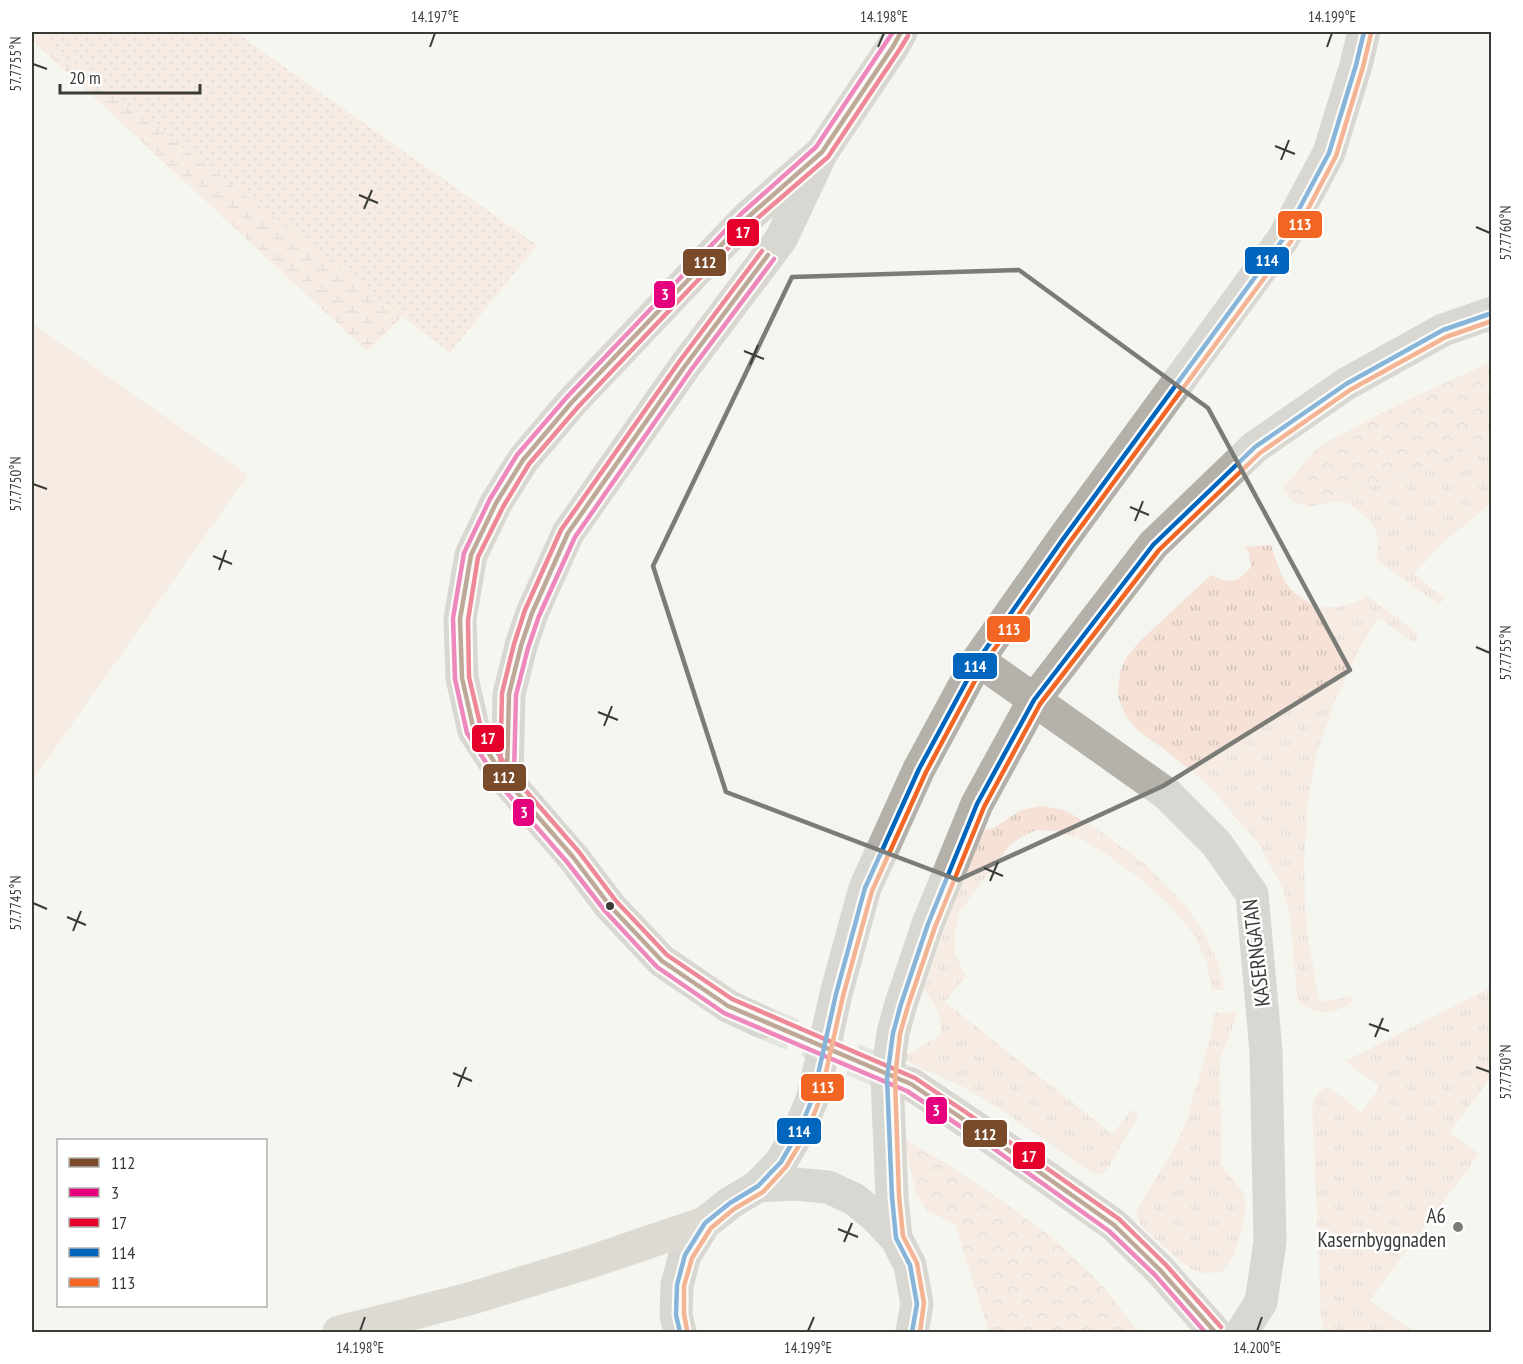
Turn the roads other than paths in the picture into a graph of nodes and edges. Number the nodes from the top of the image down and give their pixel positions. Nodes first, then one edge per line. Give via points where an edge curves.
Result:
1 (901, 32) edge
2 (1364, 32) edge
3 (822, 152) junction
4 (1491, 313) edge
5 (978, 660) junction
6 (1034, 700) junction
7 (507, 781) junction
8 (762, 1022) tunnel mouth
9 (910, 1084) tunnel mouth
10 (758, 1186) junction
11 (705, 1224) junction
12 (896, 1239) junction
13 (339, 1332) edge
14 (680, 1332) edge
15 (912, 1332) edge
16 (1215, 1332) edge
17 (1242, 1332) edge

1 - 3 street
2 - 5 street via 1329,153 1283,239
3 - 7 street via 781,239 685,366 568,533 532,613 509,694
3 - 7 street via 747,218 580,394 523,460 496,503 471,555 460,619 462,678 474,730
4 - 6 street via 1443,330 1346,384 1255,447 1153,545
5 - 6 street, KASERNGATAN
5 - 10 street via 919,770 865,888 813,1098 781,1162
6 - 12 street via 977,804 928,924 893,1033 887,1078
6 - 17 street, KASERNGATAN via 1167,794 1216,843 1252,894 1266,1052 1270,1242 1261,1302
7 - 8 street via 610,906 662,961 728,1006
9 - 16 street via 1114,1225
10 - 11 street
10 - 12 street via 828,1187 854,1199
11 - 13 highway via 470,1299
11 - 14 street via 685,1255 677,1285
12 - 15 street via 910,1264 917,1304

